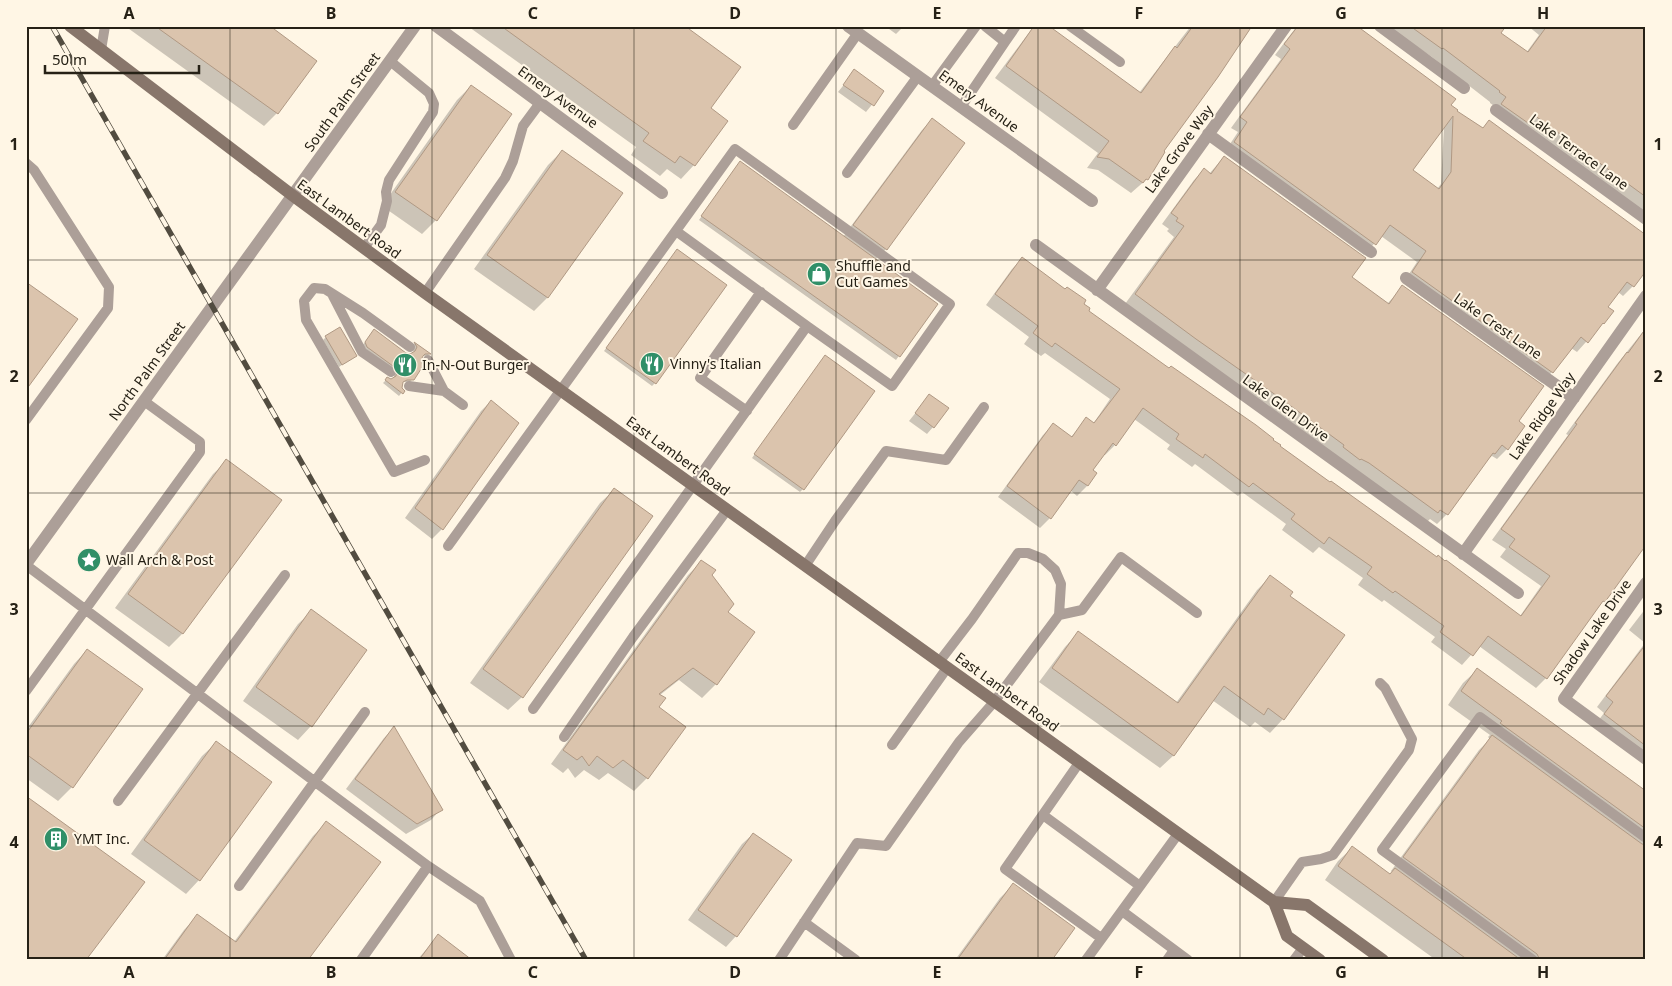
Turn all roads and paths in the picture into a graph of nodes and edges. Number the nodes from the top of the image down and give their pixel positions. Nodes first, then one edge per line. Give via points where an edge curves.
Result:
1 (70, 26) edge
2 (105, 26) edge
3 (415, 26) edge
4 (436, 26) edge
5 (976, 26) edge
6 (985, 26) edge
7 (1016, 26) edge
8 (1070, 26) edge
9 (1286, 26) edge
10 (1380, 26) edge
11 (853, 30) edge
12 (1005, 42) junction
13 (101, 50) junction
14 (390, 61) junction
15 (1120, 62) dead end
16 (918, 76) junction
17 (932, 86) junction
18 (1464, 88) dead end
19 (540, 103) junction
20 (961, 107) junction
21 (1496, 110) dead end
22 (793, 125) dead end
23 (1208, 134) junction
24 (26, 163) edge
25 (847, 173) dead end
26 (662, 193) dead end
27 (292, 196) junction
28 (1092, 201) dead end
29 (1646, 219) edge
30 (676, 231) junction
31 (1036, 245) dead end
32 (364, 248) junction
33 (1371, 252) dead end
34 (1406, 278) dead end
35 (1097, 290) junction
36 (761, 292) junction
37 (425, 293) junction
38 (333, 295) junction
39 (1646, 296) edge
40 (807, 326) junction
41 (410, 347) dead end
42 (428, 360) dead end
43 (390, 372) dead end
44 (409, 386) dead end
45 (561, 390) junction
46 (444, 391) junction
47 (1574, 398) junction
48 (144, 401) junction
49 (463, 405) dead end
50 (984, 407) dead end
51 (747, 411) junction
52 (26, 420) edge
53 (425, 460) dead end
54 (693, 485) junction
55 (727, 510) junction
56 (448, 546) dead end
57 (1463, 554) junction
58 (26, 564) edge
59 (805, 566) junction
60 (285, 575) dead end
61 (1646, 583) edge
62 (1518, 593) dead end
63 (85, 609) junction
64 (1197, 613) dead end
65 (1059, 615) junction
66 (943, 665) junction
67 (1380, 684) dead end
68 (26, 691) edge
69 (196, 694) junction
70 (994, 702) junction
71 (533, 709) dead end
72 (365, 712) dead end
73 (564, 737) dead end
74 (892, 745) dead end
75 (1646, 759) edge
76 (1079, 763) junction
77 (314, 781) junction
78 (118, 801) dead end
79 (1043, 814) junction
80 (1178, 834) junction
81 (1646, 838) edge
82 (428, 866) junction
83 (239, 886) dead end
84 (1140, 886) junction
85 (1274, 902) junction
86 (1122, 911) junction
87 (804, 922) junction
88 (1101, 938) junction
89 (1303, 948) junction
90 (1174, 950) junction
91 (361, 960) edge
92 (511, 960) edge
93 (779, 960) edge
94 (856, 960) edge
95 (1086, 960) edge
96 (1167, 960) edge
97 (1188, 960) edge
98 (1294, 960) edge
99 (1320, 960) edge
100 (1383, 960) edge
101 (1533, 960) edge

1 - 13 main road, East Lambert Road
2 - 13 lane
3 - 14 street, South Palm Street
4 - 19 street, Emery Avenue
5 - 17 lane
6 - 12 lane
7 - 12 lane
8 - 15 lane
9 - 23 street, Lake Grove Way
10 - 18 street
11 - 16 street, Emery Avenue
11 - 22 lane
12 - 20 lane
13 - 27 main road, East Lambert Road
14 - 27 street, South Palm Street
14 - 32 lane via 429,94 434,104 433,112 389,180 381,225
16 - 17 street, Emery Avenue
16 - 25 lane
17 - 20 street, Emery Avenue
19 - 26 street, Emery Avenue
19 - 37 lane via 523,126 505,178
20 - 28 street, Emery Avenue
21 - 29 street, Lake Terrace Lane
23 - 33 street
23 - 35 street, Lake Grove Way
24 - 52 lane via 34,170 109,287 108,308
27 - 32 main road, East Lambert Road
27 - 48 street, North Palm Street
30 - 36 lane
30 - 40 lane via 735,149 950,304 892,386
30 - 45 lane
31 - 35 street, Lake Glen Drive
32 - 37 main road, East Lambert Road
34 - 47 street, Lake Crest Lane
35 - 57 street, Lake Glen Drive
36 - 40 lane
36 - 51 lane via 700,378
37 - 45 main road, East Lambert Road
38 - 41 lane
38 - 43 lane via 362,352
38 - 53 lane via 314,288 304,301 306,320 394,472
39 - 47 street, Lake Ridge Way
40 - 51 lane
42 - 46 lane
44 - 46 lane
45 - 54 main road, East Lambert Road
45 - 56 lane
46 - 49 lane
47 - 57 street, Lake Ridge Way
48 - 58 street, North Palm Street
48 - 63 lane via 200,442 200,452
50 - 59 lane via 946,460 886,451
51 - 54 lane
54 - 55 main road, East Lambert Road
54 - 71 lane
55 - 59 main road, East Lambert Road
55 - 73 lane
57 - 62 street, Lake Glen Drive
58 - 63 lane
59 - 66 main road, East Lambert Road
60 - 69 lane
61 - 75 street, Shadow Lake Drive via 1564,699
63 - 68 lane
63 - 69 lane
64 - 65 lane via 1122,557 1082,610
65 - 66 lane via 1061,584 1055,570 1043,559 1018,553
65 - 70 lane
66 - 70 main road, East Lambert Road
66 - 74 lane
67 - 85 lane via 1412,739 1409,750 1334,855 1302,862
69 - 77 lane
69 - 78 lane
70 - 76 main road, East Lambert Road
70 - 87 lane via 959,742 886,846 857,843
72 - 77 lane
76 - 79 lane
76 - 80 main road, East Lambert Road
77 - 82 lane
77 - 83 lane
79 - 84 lane
79 - 88 lane via 1005,869
80 - 84 lane
80 - 85 main road, East Lambert Road
81 - 101 lane via 1480,717 1382,850
82 - 91 lane
82 - 92 lane via 480,901
84 - 86 lane
85 - 89 main road via 1287,936
85 - 100 main road via 1307,905
86 - 88 lane
86 - 90 lane
87 - 93 lane
87 - 94 lane
88 - 95 lane
89 - 98 lane
89 - 99 main road
90 - 96 lane
90 - 97 lane

